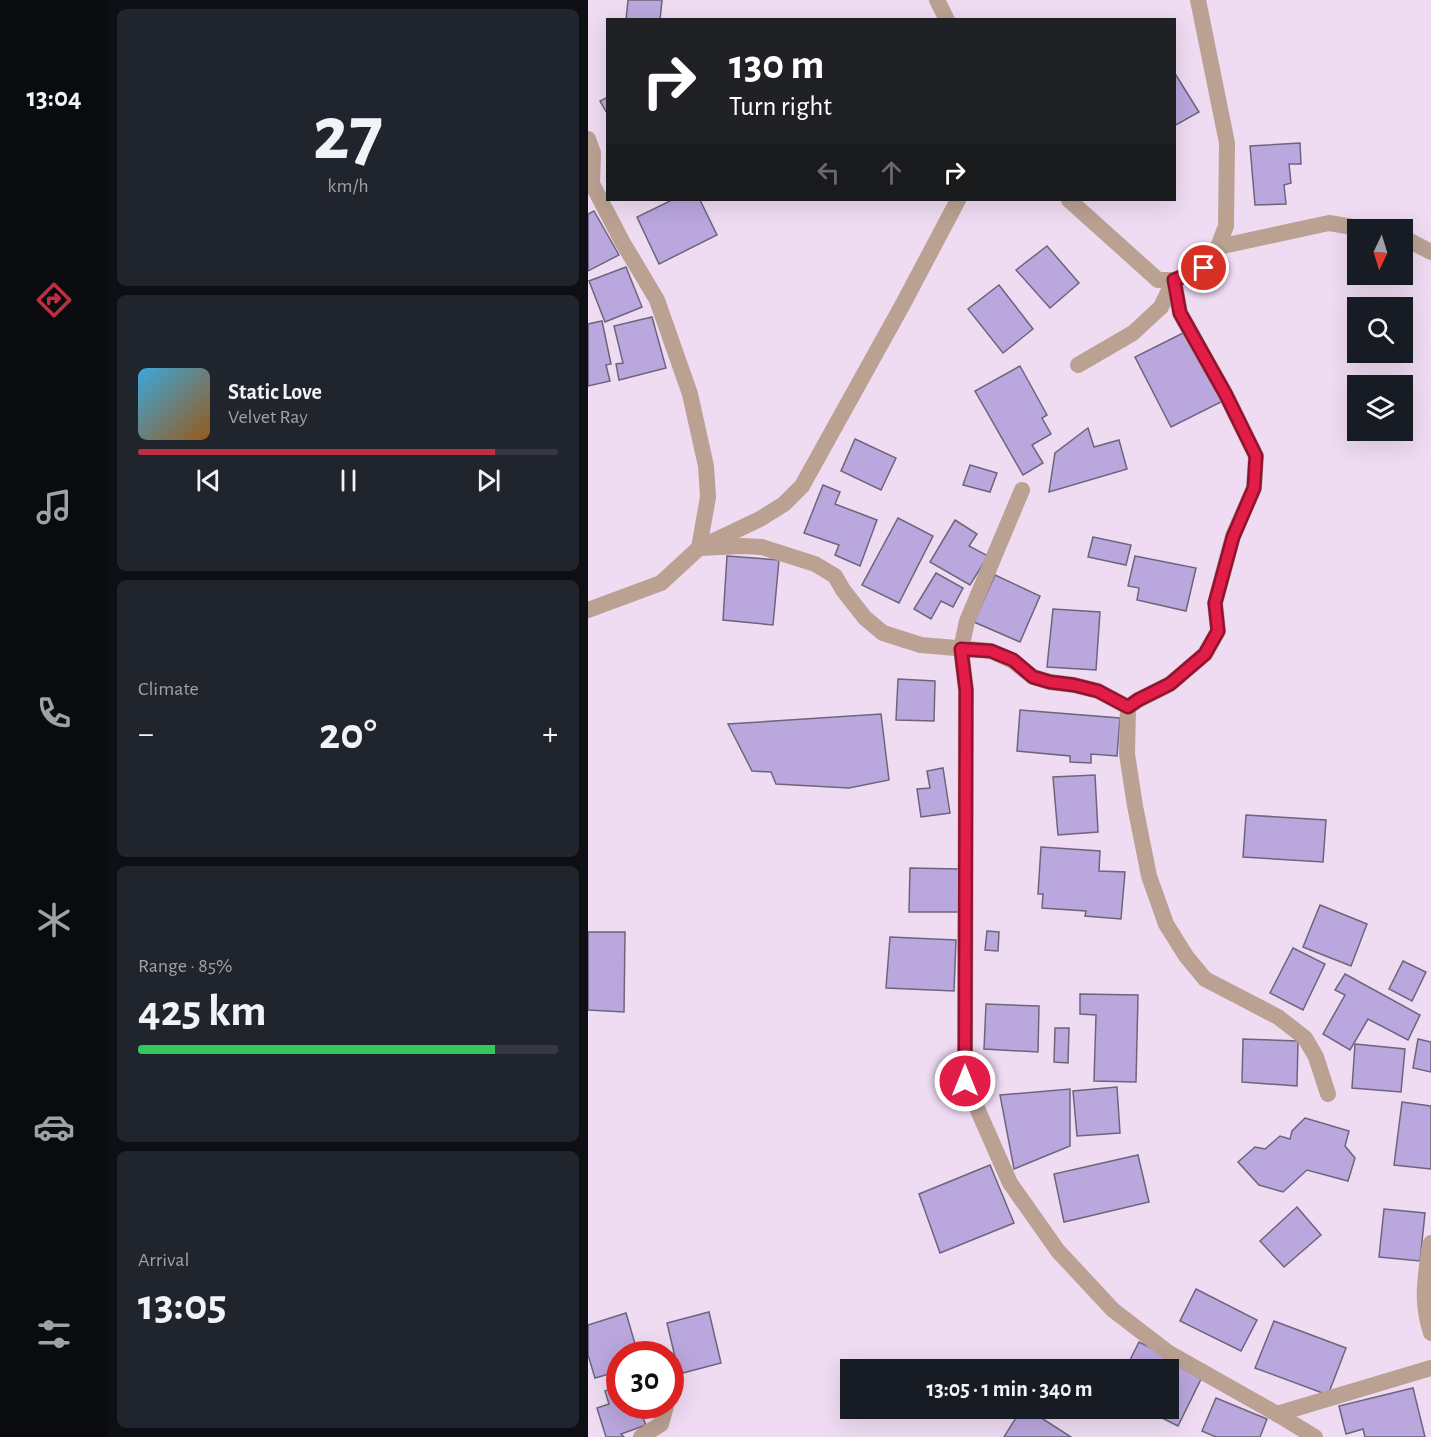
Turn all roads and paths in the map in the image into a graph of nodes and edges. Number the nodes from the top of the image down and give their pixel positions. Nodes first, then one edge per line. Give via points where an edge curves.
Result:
1 (937, 0) edge
2 (1198, 0) edge
3 (946, 18) edge
4 (588, 139) edge
5 (957, 201) edge
6 (1070, 201) edge
7 (1347, 227) edge
8 (1413, 243) edge
9 (1218, 247) junction
10 (1431, 252) edge
11 (1174, 280) junction
12 (1078, 365) dead end
13 (1022, 490) dead end
14 (699, 548) junction
15 (588, 610) edge
16 (961, 649) junction
17 (1128, 707) junction
18 (1328, 1094) dead end
19 (1431, 1243) edge
20 (1431, 1333) edge
21 (1431, 1368) edge
22 (1277, 1414) junction
23 (662, 1419) edge
24 (642, 1437) edge
25 (1315, 1437) edge

1 - 3 street
2 - 9 street via 1227,143 1226,226
4 - 14 street via 593,153 592,184 657,300 690,394 706,466 708,498
5 - 14 street via 802,486 784,504 760,519
6 - 11 street via 1158,279
7 - 9 street via 1329,224
8 - 10 street
9 - 11 street via 1204,268
11 - 12 street via 1161,307 1133,333
11 - 17 street via 1180,313 1256,456 1254,488 1233,537 1215,603 1218,631 1205,654 1170,684
13 - 16 street via 966,621
14 - 15 street via 661,583
14 - 16 street via 762,547 815,564 835,576 865,618 883,633 921,645
16 - 17 street via 991,651 1013,660 1033,677 1098,691
16 - 22 street via 966,690 965,1081 1010,1183 1058,1251 1113,1310 1169,1353
17 - 18 street via 1126,754 1135,806 1149,876 1166,924 1205,979 1278,1017 1305,1038
19 - 20 street via 1424,1306
21 - 22 street
22 - 25 street
23 - 24 street

